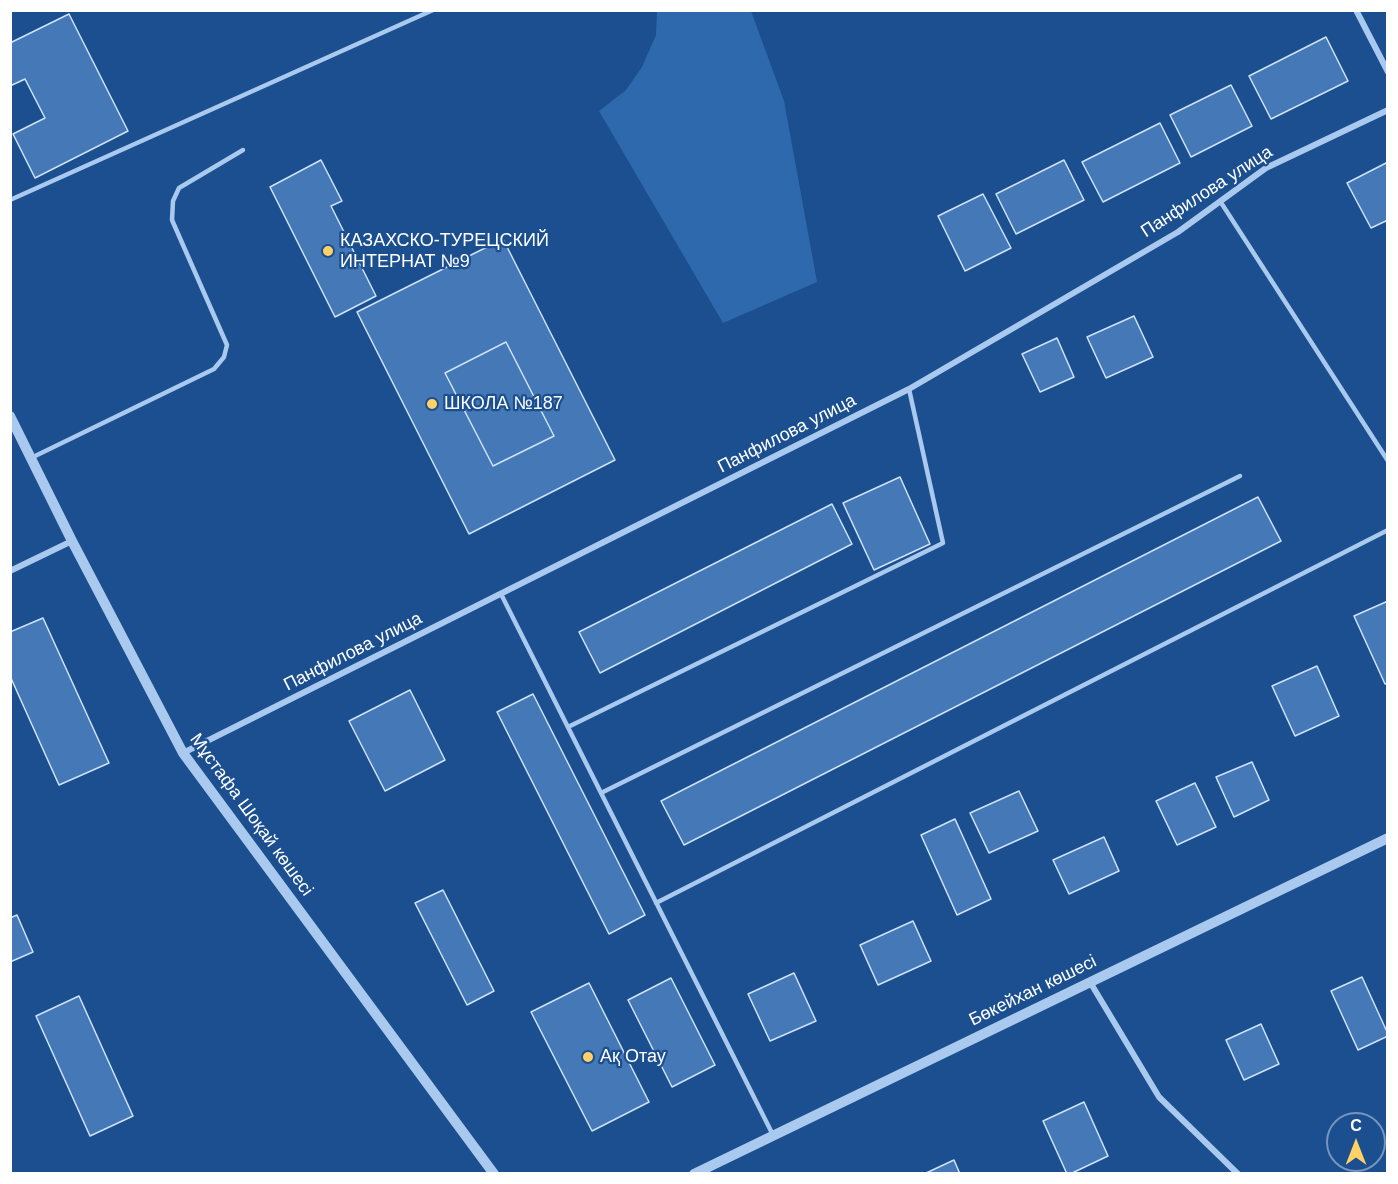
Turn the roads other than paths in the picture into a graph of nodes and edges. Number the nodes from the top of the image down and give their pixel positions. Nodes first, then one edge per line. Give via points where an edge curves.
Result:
1 (433, 10) edge
2 (1356, 10) edge
3 (1388, 72) edge
4 (1388, 110) edge
5 (243, 150) dead end
6 (10, 200) edge
7 (1220, 201) junction
8 (909, 389) junction
9 (10, 416) edge
10 (31, 458) junction
11 (1388, 461) edge
12 (1239, 476) dead end
13 (1388, 530) edge
14 (72, 542) junction
15 (10, 571) edge
16 (501, 594) junction
17 (568, 727) junction
18 (183, 753) junction
19 (601, 793) junction
20 (1388, 838) edge
21 (656, 903) junction
22 (1090, 982) junction
23 (773, 1135) junction
24 (494, 1173) edge
25 (694, 1173) edge
26 (1238, 1173) edge

1 - 6 lane
2 - 3 street
4 - 7 street, Панфилова улица via 1266,168
5 - 10 lane via 179,188 173,201 172,220 227,345 225,357 214,369
7 - 8 street, Панфилова улица via 1178,232
7 - 11 lane
8 - 16 street, Панфилова улица
8 - 17 lane via 943,543
9 - 10 street, Мұстафа Шоқай көшесі
10 - 14 street, Мұстафа Шоқай көшесі
12 - 19 lane
13 - 21 lane
14 - 15 street
14 - 18 street, Мұстафа Шоқай көшесі
16 - 17 lane
16 - 18 street, Панфилова улица
17 - 19 lane
18 - 24 street, Мұстафа Шоқай көшесі
19 - 21 lane
20 - 22 street, Бөкейхан көшесі
21 - 23 lane
22 - 23 street, Бөкейхан көшесі
22 - 26 street via 1158,1096
23 - 25 street, Бөкейхан көшесі

